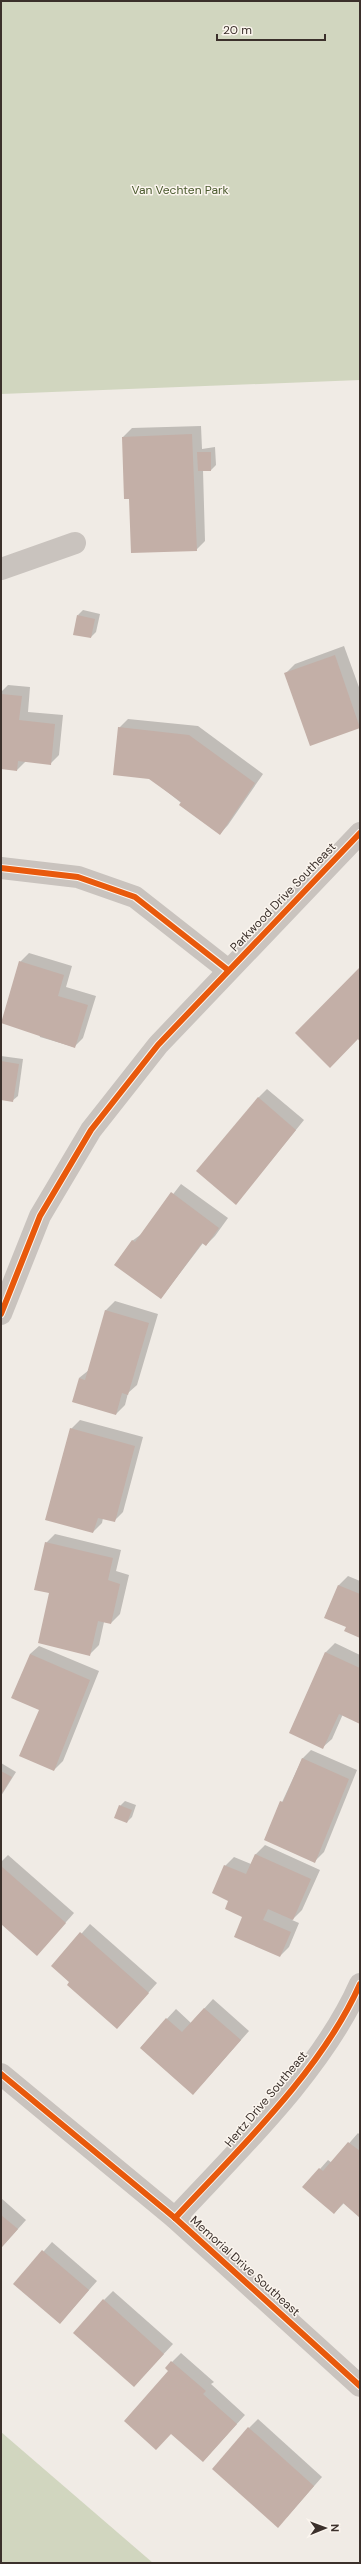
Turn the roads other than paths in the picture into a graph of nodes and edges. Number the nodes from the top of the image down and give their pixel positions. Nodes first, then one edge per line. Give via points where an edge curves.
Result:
1 (75, 543) dead end
2 (1, 569) edge
3 (360, 833) edge
4 (1, 868) edge
5 (228, 970) junction
6 (1, 1314) edge
7 (360, 1984) edge
8 (1, 2074) edge
9 (175, 2218) junction
10 (360, 2386) edge

1 - 2 street
3 - 5 street, Parkwood Drive Southeast
4 - 5 street via 78,877 135,897
5 - 6 street, Parkwood Drive Southeast via 158,1045 91,1130 40,1216
7 - 9 street, Hertz Drive Southeast via 352,2002 305,2074
8 - 9 street, Memorial Drive Southeast
9 - 10 street, Memorial Drive Southeast

